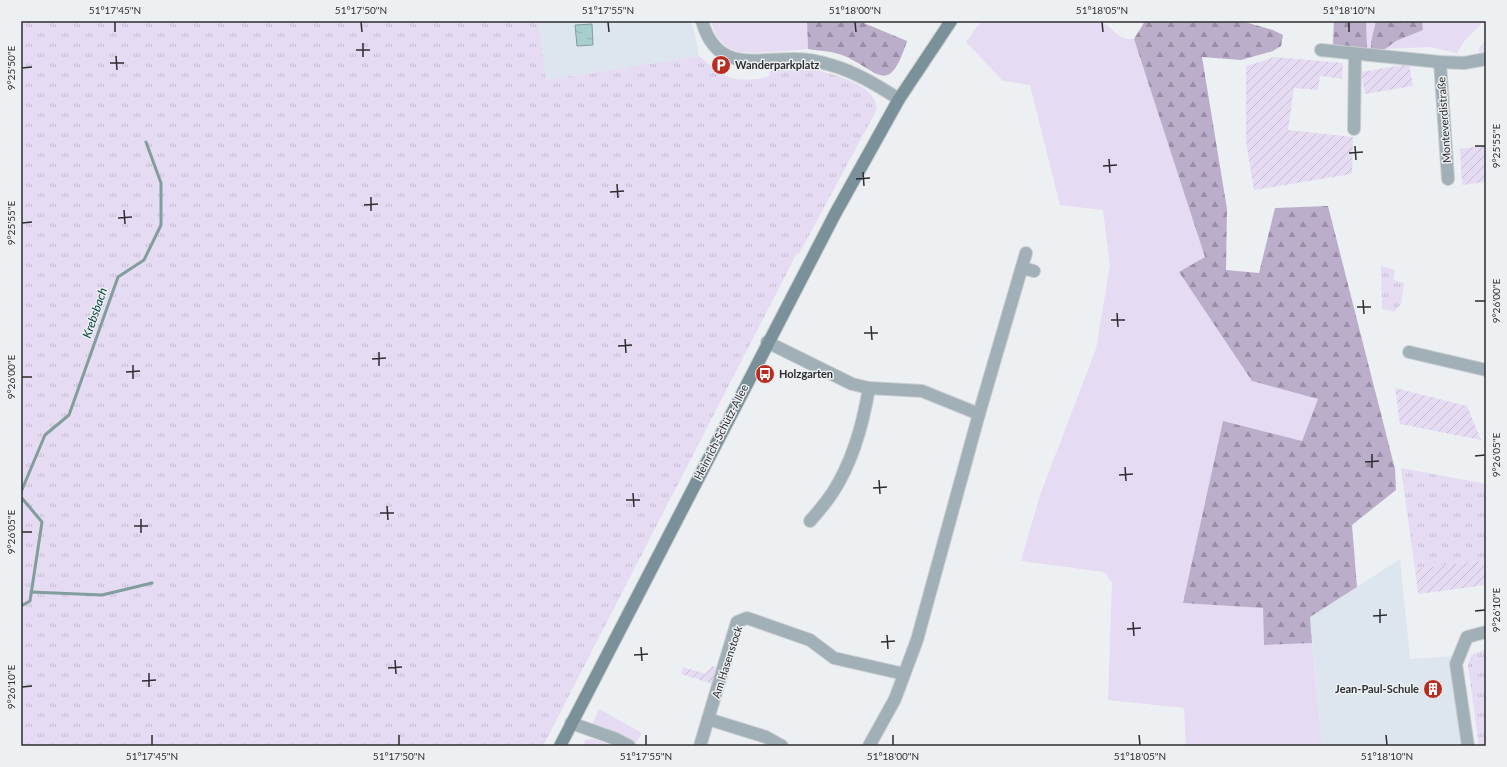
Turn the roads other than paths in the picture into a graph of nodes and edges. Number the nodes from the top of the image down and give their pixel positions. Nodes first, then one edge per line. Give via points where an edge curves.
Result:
1 (702, 21) edge
2 (951, 21) edge
3 (1321, 50) dead end
4 (1355, 54) junction
5 (1486, 59) edge
6 (1440, 62) junction
7 (899, 99) junction
8 (1354, 129) dead end
9 (1448, 179) dead end
10 (1026, 253) dead end
11 (1022, 268) junction
12 (1034, 271) dead end
13 (767, 342) junction
14 (1409, 352) dead end
15 (1486, 370) edge
16 (869, 388) junction
17 (979, 414) junction
18 (810, 521) dead end
19 (1486, 632) edge
20 (904, 674) junction
21 (708, 718) junction
22 (571, 722) junction
23 (560, 746) edge
24 (629, 746) edge
25 (700, 746) edge
26 (782, 746) edge
27 (869, 746) edge
28 (1468, 746) edge

1 - 7 street via 706,36 715,49 738,60 798,59 832,65 862,77
2 - 7 main road, Heinrich-Schütz-Allee
3 - 4 street, Monteverdistraße
4 - 6 street, Monteverdistraße
4 - 8 street
5 - 6 street, Monteverdistraße via 1464,63
6 - 9 street, Monteverdistraße
7 - 13 main road, Heinrich-Schütz-Allee
10 - 11 street
11 - 12 street
11 - 17 street
13 - 16 street via 852,384
13 - 22 main road, Heinrich-Schütz-Allee
14 - 15 street
16 - 17 street via 922,391
16 - 18 street via 851,460 833,493
17 - 20 street via 917,640
19 - 28 street via 1467,637 1456,664
20 - 21 street, Am Hasenstock via 834,658 810,640 747,618 738,622
20 - 27 street
21 - 25 street, Am Hasenstock
21 - 26 street via 766,737
22 - 23 main road, Heinrich-Schütz-Allee
22 - 24 street

